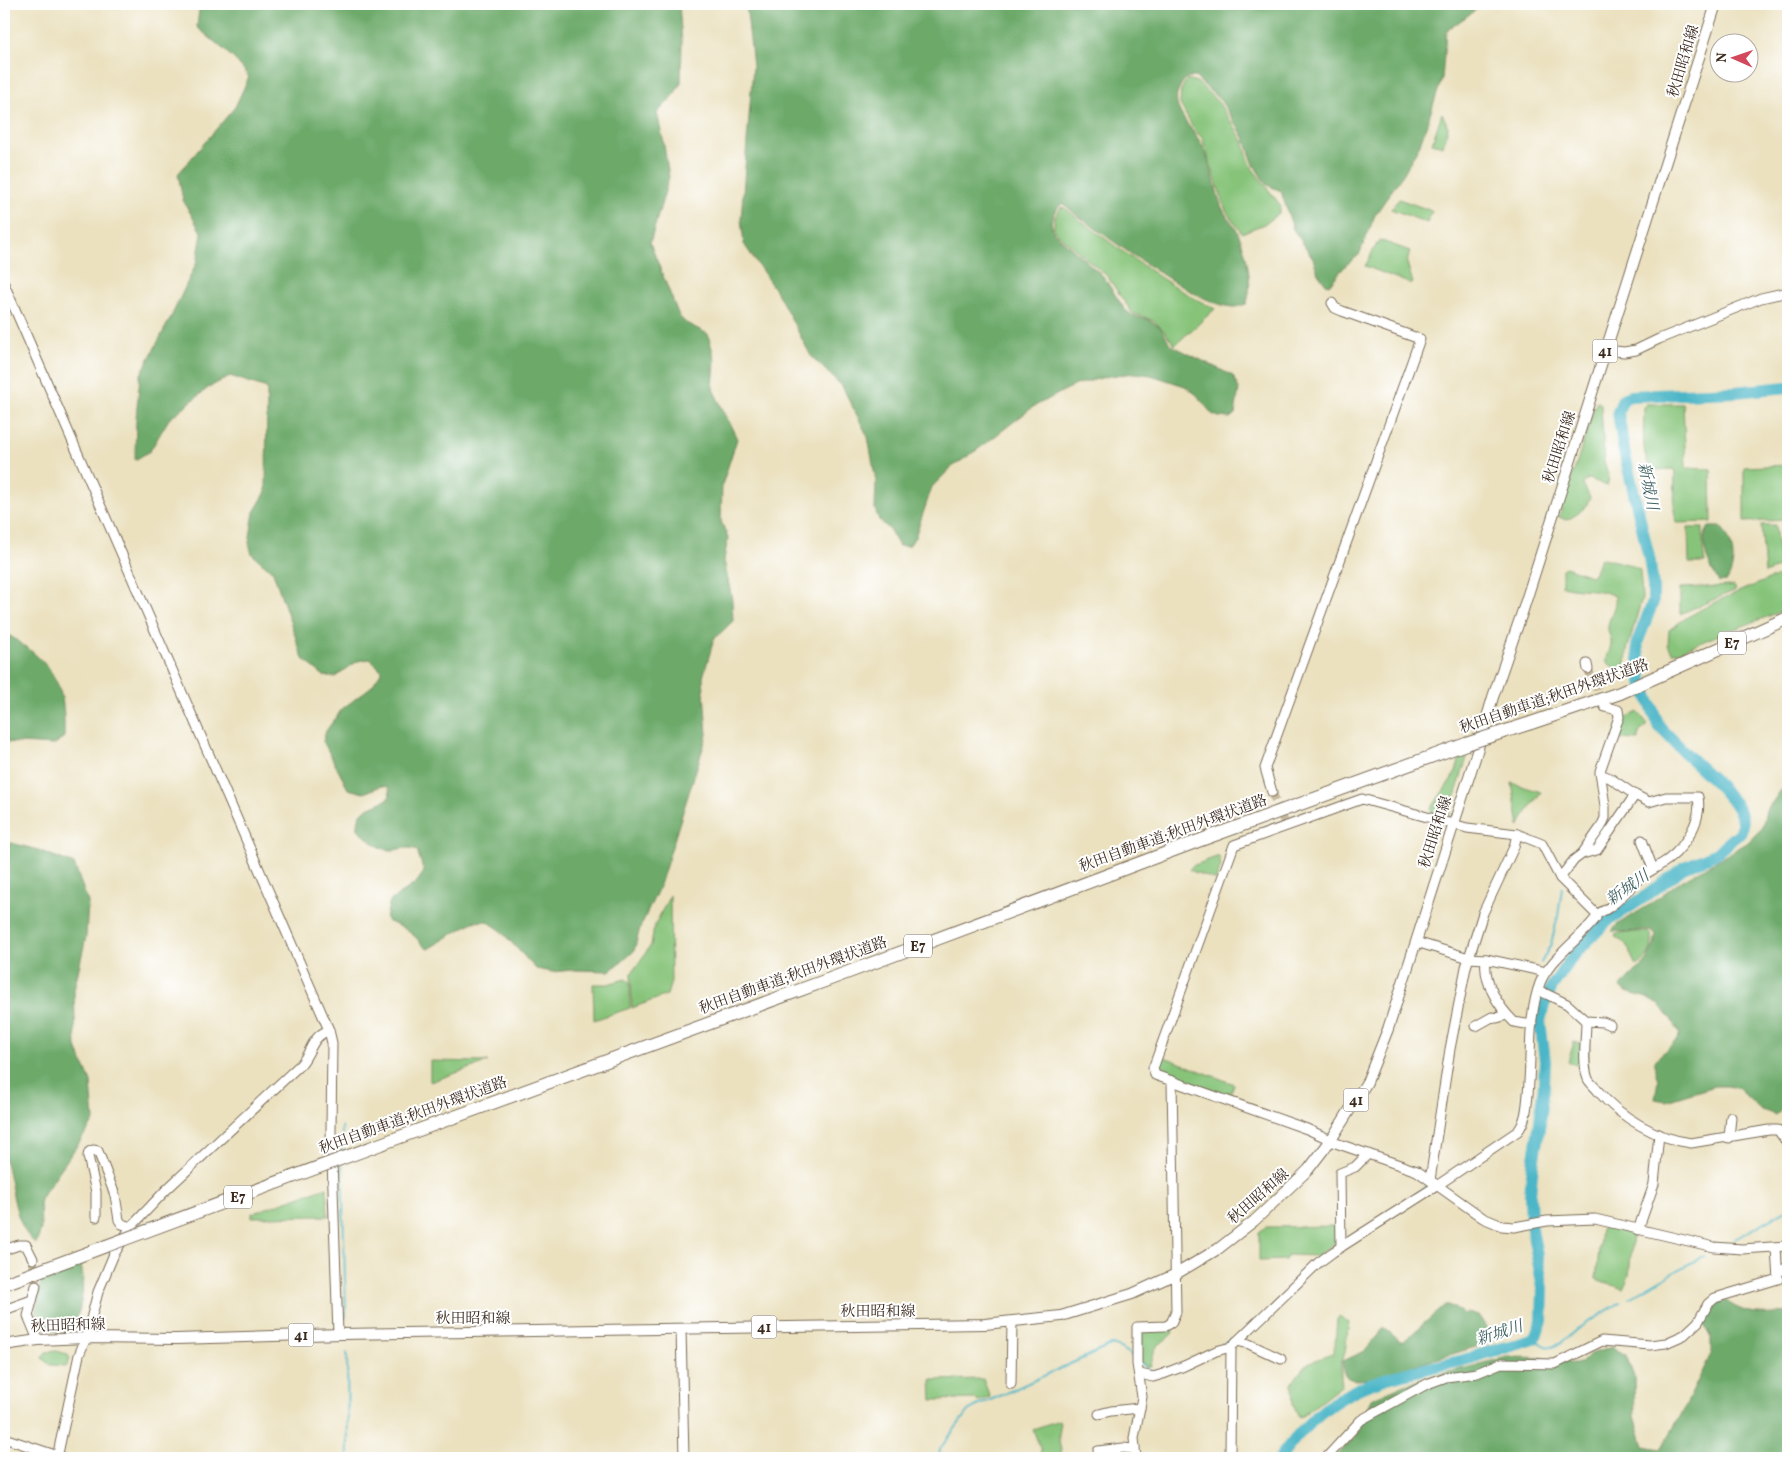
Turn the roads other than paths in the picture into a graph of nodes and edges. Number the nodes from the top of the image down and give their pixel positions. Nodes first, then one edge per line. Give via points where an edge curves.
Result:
1 (1716, 4) edge
2 (4, 284) edge
3 (1788, 292) edge
4 (1332, 303) dead end
5 (1606, 350) junction
6 (1788, 618) edge
7 (1603, 703) tunnel mouth
8 (1600, 774) junction
9 (1272, 792) tunnel mouth
10 (1634, 795) junction
11 (1454, 824) junction
12 (1517, 834) junction
13 (1642, 840) dead end
14 (1582, 854) junction
15 (1653, 869) junction
16 (1560, 878) junction
17 (1596, 914) junction
18 (1416, 942) junction
19 (1469, 958) junction
20 (1486, 959) junction
21 (1546, 972) junction
22 (1540, 991) junction
23 (1507, 1015) junction
24 (1586, 1021) junction
25 (1532, 1025) junction
26 (1610, 1025) dead end
27 (1476, 1026) dead end
28 (329, 1030) junction
29 (1172, 1081) junction
30 (1731, 1117) dead end
31 (1660, 1134) junction
32 (1729, 1138) junction
33 (1330, 1140) junction
34 (1788, 1144) edge
35 (1368, 1154) junction
36 (1434, 1182) junction
37 (96, 1218) dead end
38 (131, 1227) junction
39 (1638, 1230) junction
40 (1788, 1246) edge
41 (1341, 1247) junction
42 (1776, 1248) junction
43 (4, 1250) edge
44 (33, 1259) tunnel mouth
45 (1788, 1267) edge
46 (1778, 1272) junction
47 (1176, 1274) junction
48 (4, 1284) edge
49 (36, 1286) tunnel mouth
50 (32, 1300) junction
51 (4, 1310) edge
52 (1012, 1322) junction
53 (681, 1329) junction
54 (338, 1334) junction
55 (86, 1338) junction
56 (38, 1340) junction
57 (1234, 1344) junction
58 (4, 1345) edge
59 (1281, 1359) dead end
60 (1140, 1374) junction
61 (1011, 1384) dead end
62 (1140, 1408) junction
63 (1098, 1414) dead end
64 (4, 1438) edge
65 (1098, 1451) dead end
66 (1135, 1454) edge
67 (58, 1457) edge
68 (684, 1458) edge
69 (1230, 1458) edge
70 (1326, 1458) edge

1 - 5 main road, 秋田昭和線 / 41
2 - 28 street
3 - 5 street via 1761,298 1636,350
4 - 9 street via 1342,311 1420,339 1266,768
5 - 11 main road, 秋田昭和線 / 41 via 1492,697
6 - 48 highway, 秋田自動車道;秋田外環状道路 / E7, bridge via 1620,692 1201,840
7 - 8 street via 1618,710 1619,717
8 - 10 street
8 - 14 street via 1605,818
10 - 14 street via 1597,850
10 - 15 street via 1649,802 1666,797 1698,798 1698,814 1682,848
11 - 12 street
11 - 18 main road, 秋田昭和線 / 41
11 - 29 street via 1362,799 1285,824 1234,845 1153,1068 1156,1075
12 - 16 street via 1542,844
12 - 19 street via 1483,913
13 - 15 street
14 - 16 street
15 - 17 street via 1606,910
16 - 17 street
17 - 21 street via 1590,925
18 - 19 street
18 - 33 main road, 秋田昭和線 / 41 via 1367,1082
19 - 20 street
19 - 36 street via 1450,1049
20 - 21 street
20 - 23 street via 1486,977
21 - 22 street
22 - 24 street via 1560,1000
22 - 25 street via 1534,1001
23 - 25 street via 1514,1022
23 - 27 street via 1492,1017
24 - 26 street
24 - 31 street via 1589,1080 1624,1116
25 - 36 street via 1529,1087 1523,1125
28 - 38 street via 316,1037 301,1064
28 - 54 street via 332,1043 331,1131
29 - 33 street
29 - 47 street
30 - 32 street
31 - 32 street via 1691,1144
31 - 39 street via 1654,1184
32 - 34 street via 1778,1130
33 - 35 street
33 - 47 main road, 秋田昭和線 / 41 via 1308,1170 1272,1204 1218,1249
35 - 36 street via 1417,1171
35 - 41 street via 1355,1166 1340,1173
36 - 39 street via 1487,1220 1502,1226 1595,1219
36 - 41 street
37 - 38 street via 96,1192 88,1156 93,1150 98,1151 119,1220
38 - 55 street via 110,1262
39 - 42 street via 1714,1246
40 - 42 street
41 - 57 street via 1318,1263
42 - 46 street
43 - 44 street via 26,1245
45 - 46 street
46 - 70 street via 1778,1279 1715,1298 1698,1322 1666,1343 1602,1341 1555,1364 1501,1362 1477,1372 1427,1384 1361,1420
47 - 52 main road, 秋田昭和線 / 41 via 1132,1294 1086,1309 1062,1316
47 - 60 street via 1176,1312 1171,1323 1137,1327
49 - 50 street
50 - 51 street
50 - 56 street via 28,1316
52 - 53 main road, 秋田昭和線 / 41
52 - 61 street
53 - 54 main road, 秋田昭和線 / 41
53 - 68 street
54 - 55 main road, 秋田昭和線 / 41
55 - 56 main road, 秋田昭和線 / 41
55 - 67 street via 79,1355
56 - 58 main road, 秋田昭和線 / 41
57 - 59 street via 1249,1344
57 - 60 street via 1163,1374 1153,1377
57 - 69 street
60 - 62 street
62 - 63 street
62 - 66 street via 1134,1438
64 - 67 street
65 - 66 street via 1123,1448

